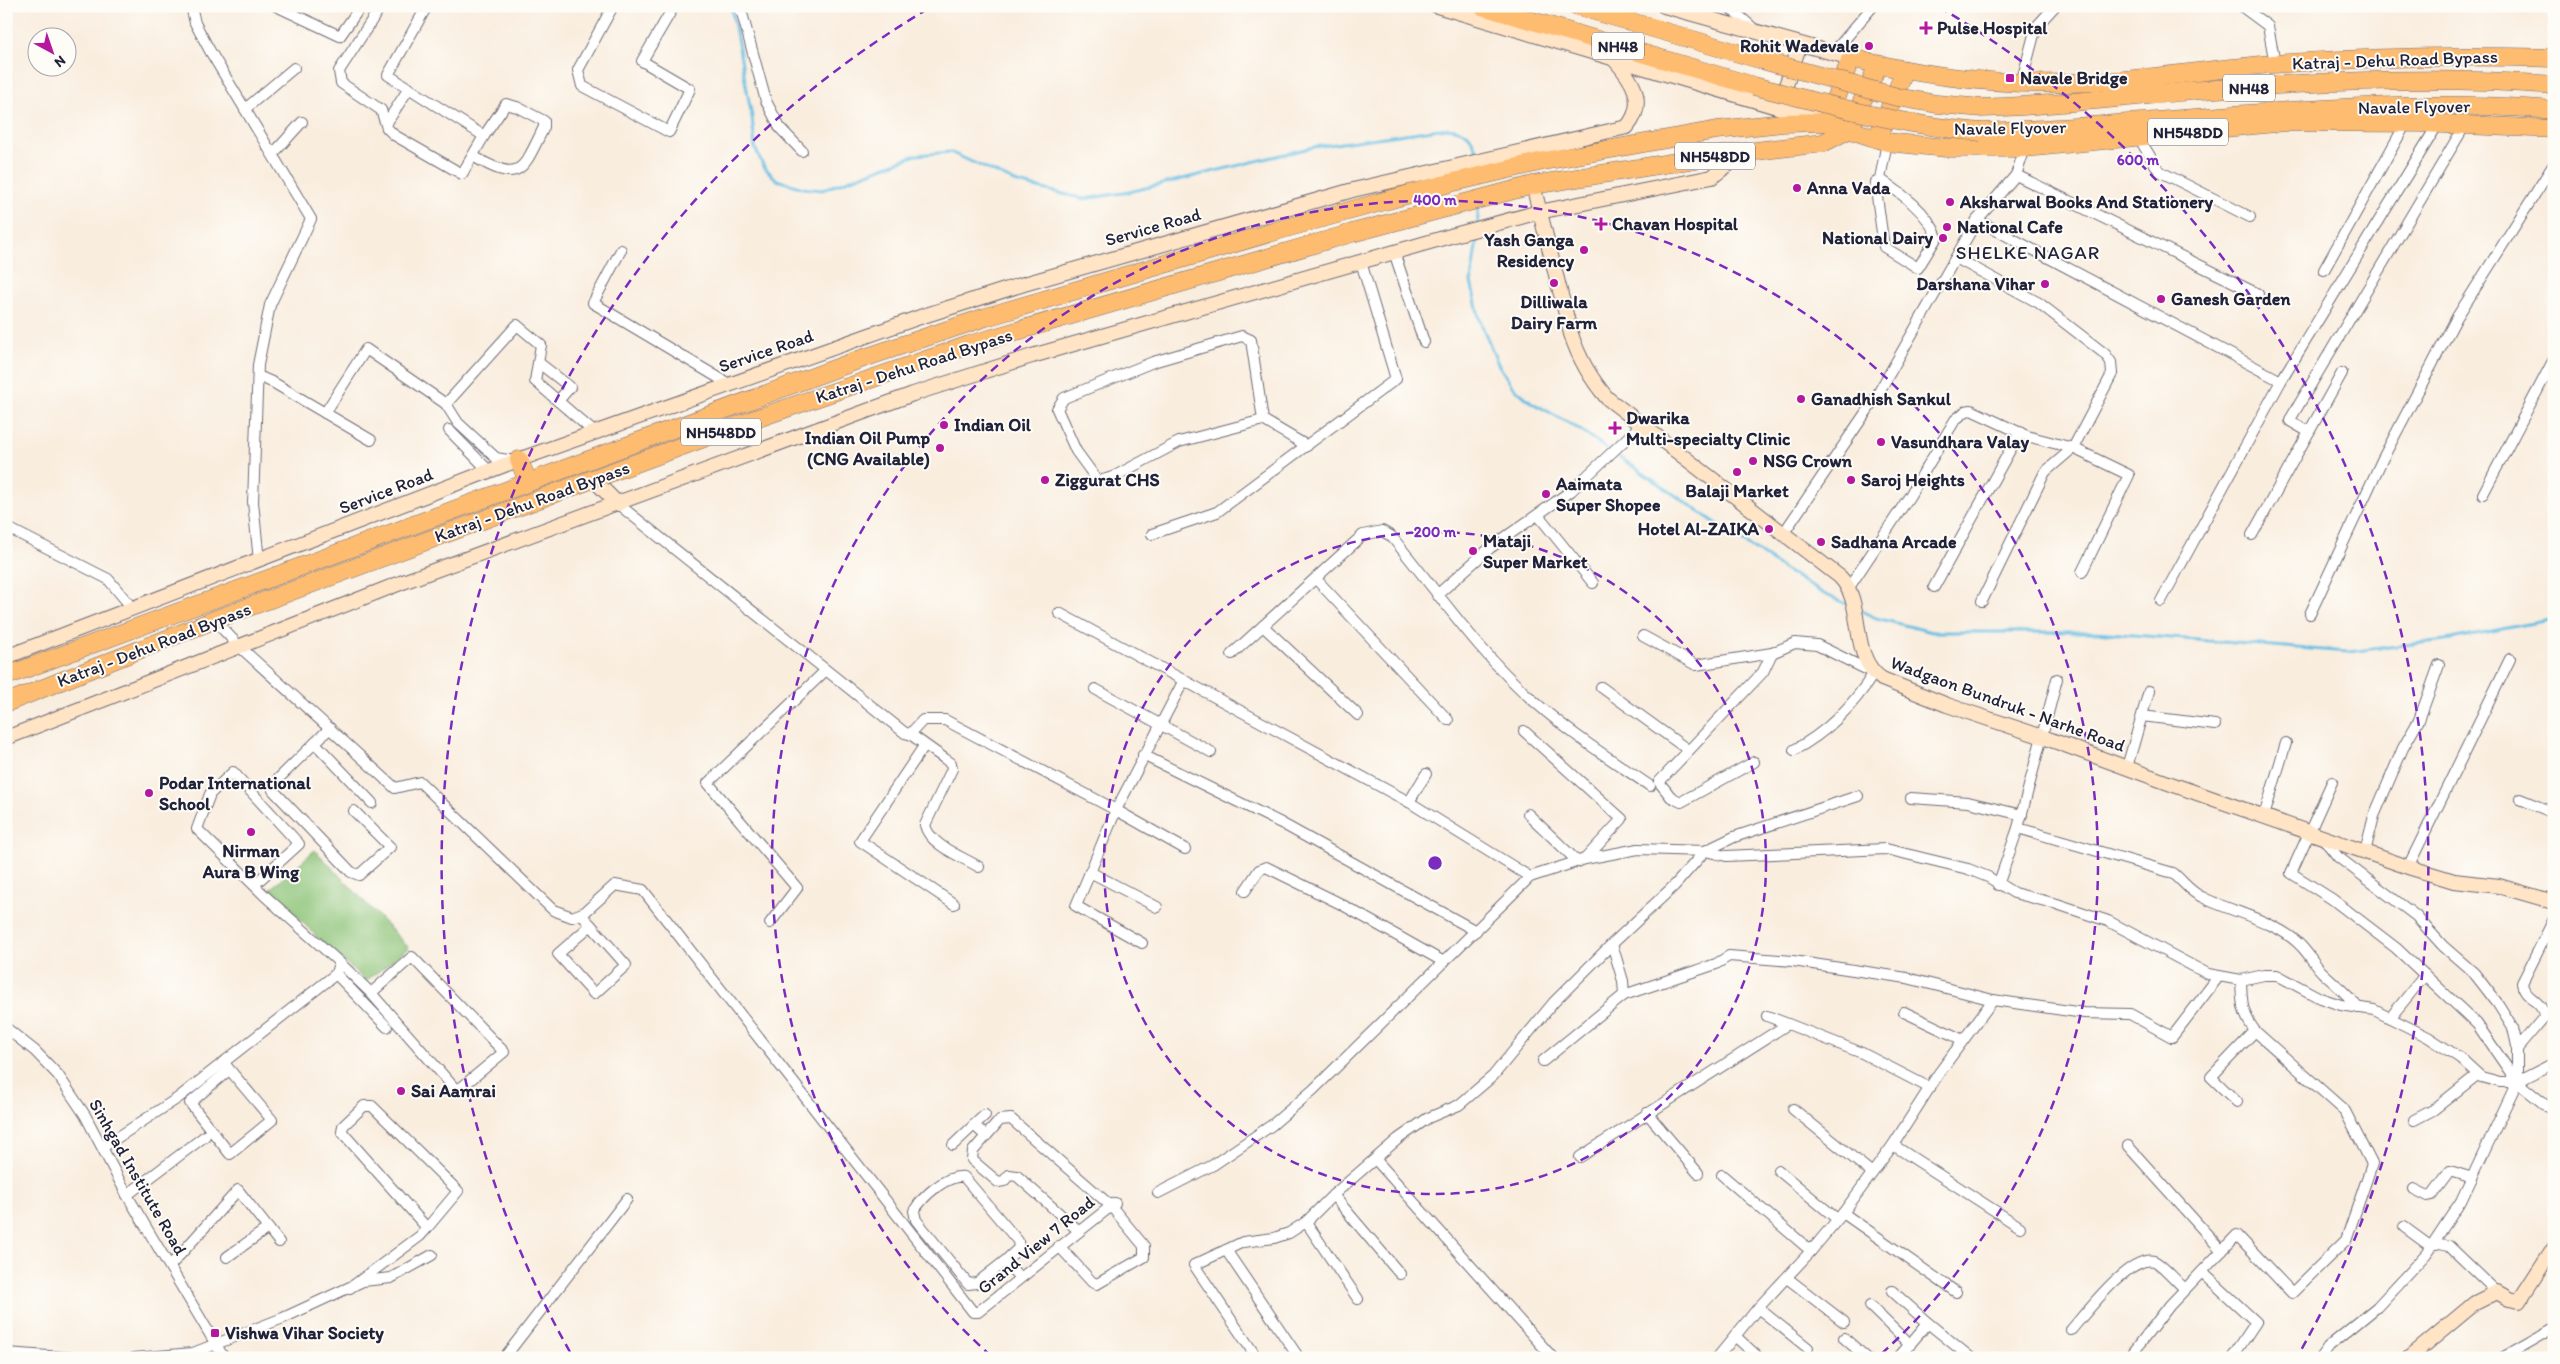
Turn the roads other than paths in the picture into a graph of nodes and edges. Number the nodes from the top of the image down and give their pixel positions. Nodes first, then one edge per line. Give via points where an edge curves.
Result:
1 (191, 6) edge
2 (276, 6) edge
3 (361, 6) edge
4 (382, 6) edge
5 (427, 6) edge
6 (613, 6) edge
7 (674, 6) edge
8 (740, 6) edge
9 (1437, 6) edge
10 (1482, 6) edge
11 (1577, 6) edge
12 (1664, 6) edge
13 (1728, 6) edge
14 (1873, 6) edge
15 (2055, 6) edge
16 (2245, 6) edge
17 (1757, 32) junction
18 (1800, 44) junction
19 (1833, 53) junction
20 (1613, 58) junction
21 (1851, 58) junction
22 (2554, 58) edge
23 (2275, 64) junction
24 (1878, 65) junction
25 (294, 68) dead end
26 (1905, 70) junction
27 (2021, 84) junction
28 (2554, 84) edge
29 (409, 88) junction
30 (1778, 107) junction
31 (245, 109) junction
32 (2554, 110) edge
33 (302, 122) dead end
34 (1826, 122) junction
35 (2406, 123) junction
36 (386, 124) junction
37 (2438, 124) junction
38 (2464, 125) junction
39 (1850, 129) junction
40 (2554, 129) edge
41 (484, 136) junction
42 (2139, 138) junction
43 (1882, 140) junction
44 (2025, 148) junction
45 (802, 151) dead end
46 (1744, 152) junction
47 (273, 154) junction
48 (473, 156) junction
49 (1538, 156) junction
50 (2554, 164) edge
51 (2016, 175) junction
52 (1448, 177) junction
53 (1880, 178) junction
54 (1533, 185) junction
55 (1539, 212) junction
56 (2250, 217) dead end
57 (1977, 220) junction
58 (621, 250) dead end
59 (1394, 252) junction
60 (1956, 258) junction
61 (1361, 262) junction
62 (2324, 270) dead end
63 (2258, 294) dead end
64 (1424, 342) dead end
65 (2554, 359) edge
66 (539, 363) junction
67 (2342, 373) dead end
68 (258, 376) junction
69 (2281, 381) junction
70 (729, 384) junction
71 (558, 401) junction
72 (446, 404) junction
73 (325, 413) junction
74 (1263, 420) junction
75 (1642, 424) junction
76 (449, 430) dead end
77 (2020, 432) junction
78 (2309, 432) junction
79 (594, 433) junction
80 (371, 440) dead end
81 (1307, 446) junction
82 (2073, 448) junction
83 (517, 461) junction
84 (489, 471) junction
85 (593, 479) junction
86 (528, 482) junction
87 (2483, 494) dead end
88 (618, 504) junction
89 (1538, 515) junction
90 (6, 527) edge
91 (1152, 534) dead end
92 (1783, 534) junction
93 (2252, 534) dead end
94 (258, 560) junction
95 (2082, 572) dead end
96 (1316, 578) junction
97 (1593, 583) dead end
98 (1934, 587) dead end
99 (1850, 591) junction
100 (1437, 595) junction
101 (1982, 601) dead end
102 (2161, 601) dead end
103 (133, 609) junction
104 (1058, 613) dead end
105 (2310, 614) dead end
106 (214, 620) junction
107 (1263, 626) junction
108 (1643, 636) dead end
109 (240, 647) junction
110 (1772, 652) junction
111 (1232, 654) dead end
112 (6, 657) edge
113 (2510, 659) dead end
114 (2439, 665) dead end
115 (825, 671) junction
116 (1874, 673) junction
117 (6, 676) edge
118 (2057, 679) dead end
119 (1184, 680) junction
120 (1601, 686) dead end
121 (1095, 689) dead end
122 (2149, 691) dead end
123 (6, 703) edge
124 (1358, 715) dead end
125 (2142, 716) junction
126 (1448, 720) dead end
127 (1160, 725) junction
128 (2215, 725) dead end
129 (330, 728) junction
130 (1524, 730) dead end
131 (910, 734) junction
132 (2043, 736) junction
133 (6, 738) edge
134 (315, 743) junction
135 (2286, 744) dead end
136 (924, 746) junction
137 (1688, 750) junction
138 (1794, 750) dead end
139 (1211, 752) dead end
140 (1143, 755) junction
141 (1754, 762) dead end
142 (2126, 768) junction
143 (1426, 774) dead end
144 (2332, 782) dead end
145 (1650, 786) dead end
146 (1858, 796) dead end
147 (1911, 798) dead end
148 (2520, 798) dead end
149 (1409, 802) junction
150 (372, 803) dead end
151 (354, 810) dead end
152 (1116, 810) junction
153 (2554, 813) edge
154 (1528, 814) dead end
155 (2022, 816) junction
156 (2264, 816) junction
157 (2018, 828) junction
158 (2315, 834) junction
159 (1185, 849) dead end
160 (1705, 851) junction
161 (2365, 852) junction
162 (1582, 860) junction
163 (979, 867) dead end
164 (2408, 867) junction
165 (1090, 872) junction
166 (1530, 878) junction
167 (254, 885) junction
168 (1998, 885) junction
169 (1245, 891) dead end
170 (2554, 902) edge
171 (954, 904) dead end
172 (1157, 907) dead end
173 (580, 914) junction
174 (2554, 919) edge
175 (770, 924) dead end
176 (590, 925) junction
177 (1476, 931) junction
178 (1142, 943) dead end
179 (1612, 944) junction
180 (339, 962) junction
181 (1444, 962) junction
182 (336, 974) junction
183 (2425, 975) junction
184 (2219, 976) junction
185 (2241, 980) junction
186 (371, 993) junction
187 (1624, 995) junction
188 (1993, 1000) junction
189 (2358, 1008) junction
190 (1904, 1012) dead end
191 (1767, 1016) dead end
192 (2390, 1018) junction
193 (1788, 1024) junction
194 (387, 1027) dead end
195 (6, 1028) edge
196 (2255, 1031) junction
197 (1963, 1040) junction
198 (2517, 1049) junction
199 (1543, 1061) dead end
200 (2554, 1064) edge
201 (226, 1066) junction
202 (2478, 1074) junction
203 (2518, 1082) junction
204 (1930, 1088) junction
205 (2238, 1102) dead end
206 (1793, 1109) dead end
207 (2554, 1112) edge
208 (1647, 1113) junction
209 (985, 1115) dead end
210 (2414, 1120) dead end
211 (974, 1125) junction
212 (205, 1136) dead end
213 (986, 1136) junction
214 (953, 1145) dead end
215 (1893, 1145) junction
216 (2128, 1146) dead end
217 (103, 1147) junction
218 (1580, 1158) dead end
219 (1376, 1160) junction
220 (1778, 1170) dead end
221 (1698, 1173) dead end
222 (1722, 1174) dead end
223 (1872, 1174) junction
224 (2472, 1178) junction
225 (2414, 1189) dead end
226 (1158, 1193) dead end
227 (127, 1195) junction
228 (1333, 1195) junction
229 (627, 1199) dead end
230 (1113, 1205) junction
231 (1840, 1216) junction
232 (1306, 1222) junction
233 (2020, 1227) dead end
234 (2404, 1227) dead end
235 (268, 1228) junction
236 (427, 1228) junction
237 (1078, 1231) junction
238 (279, 1242) dead end
239 (1059, 1246) junction
240 (2430, 1246) junction
241 (2554, 1247) edge
242 (1226, 1250) junction
243 (2222, 1251) junction
244 (1811, 1252) junction
245 (432, 1255) dead end
246 (227, 1257) dead end
247 (1005, 1261) junction
248 (170, 1266) junction
249 (2202, 1272) junction
250 (1400, 1274) dead end
251 (1020, 1278) junction
252 (1786, 1278) junction
253 (350, 1288) junction
254 (2185, 1289) junction
255 (1892, 1291) dead end
256 (1956, 1292) dead end
257 (2497, 1292) junction
258 (1358, 1299) dead end
259 (1870, 1306) dead end
260 (1758, 1308) junction
261 (1844, 1322) dead end
262 (1928, 1323) junction
263 (2554, 1328) edge
264 (2071, 1330) dead end
265 (1735, 1336) junction
266 (1844, 1338) dead end
267 (217, 1345) junction
268 (1910, 1345) junction
269 (1808, 1348) dead end
270 (6, 1353) edge
271 (2517, 1354) edge
272 (77, 1358) edge
273 (134, 1358) edge
274 (224, 1358) edge
275 (504, 1358) edge
276 (1257, 1358) edge
277 (1299, 1358) edge
278 (1552, 1358) edge
279 (1717, 1358) edge
280 (1759, 1358) edge
281 (1867, 1358) edge
282 (1898, 1358) edge
283 (1971, 1358) edge
284 (2129, 1358) edge
285 (2232, 1358) edge
286 (2320, 1358) edge
287 (2409, 1358) edge
288 (2502, 1358) edge

1 - 31 street via 194,23
2 - 3 street via 340,36
4 - 36 street via 338,77 341,83 381,110
5 - 29 street via 388,75
6 - 7 street via 578,70 578,78 582,86 669,132 690,89 642,61
8 - 45 street via 766,101 780,128
9 - 20 street
10 - 32 highway, Navale Flyover / NH48, bridge via 1754,86 1934,128 1981,132 2029,130 2414,104
11 - 28 highway, Navale Flyover / NH48, bridge via 1897,97 1983,108 2228,88 2407,80
12 - 17 street
13 - 17 street
14 - 19 street
15 - 27 street via 2036,27
16 - 23 street via 2268,26
17 - 18 street
18 - 19 street
18 - 30 street
19 - 21 street
20 - 30 street
20 - 49 street via 1628,75 1638,98 1638,109 1628,128
21 - 24 highway, Katraj - Dehu Road Bypass
21 - 34 highway
22 - 23 highway, Katraj - Dehu Road Bypass via 2476,56
23 - 27 highway, Katraj - Dehu Road Bypass via 2107,81
24 - 26 highway, Katraj - Dehu Road Bypass
24 - 39 highway
25 - 31 street
26 - 27 highway, Katraj - Dehu Road Bypass
26 - 43 highway
29 - 36 street
29 - 41 street
30 - 34 street
31 - 47 street
33 - 47 street
34 - 39 highway, Katraj - Dehu Road Bypass / NH548DD
34 - 49 highway, Katraj - Dehu Road Bypass / NH548DD via 1717,130
35 - 37 highway, Katraj - Dehu Road Bypass / NH548DD
35 - 42 highway, Katraj - Dehu Road Bypass / NH548DD via 2285,122
35 - 62 street
36 - 48 street via 394,135 462,174
37 - 38 highway, Katraj - Dehu Road Bypass / NH548DD
37 - 69 street
38 - 40 highway, Katraj - Dehu Road Bypass / NH548DD
38 - 78 street via 2290,418
39 - 43 highway, Katraj - Dehu Road Bypass / NH548DD
39 - 46 highway, Katraj - Dehu Road Bypass / NH548DD via 1823,143
41 - 48 street
41 - 48 street via 506,104 544,121 527,161 520,168 496,170
42 - 44 highway, Katraj - Dehu Road Bypass / NH548DD
42 - 56 street via 2159,171
43 - 44 highway, Katraj - Dehu Road Bypass / NH548DD via 1946,148
43 - 53 street
44 - 51 street
46 - 54 highway, Katraj - Dehu Road Bypass / NH548DD
46 - 55 street via 1712,177
47 - 68 street via 311,219 270,305
49 - 52 highway, Katraj - Dehu Road Bypass / NH548DD
50 - 105 street via 2457,317 2382,460
51 - 57 street
51 - 63 street
52 - 70 street, Service Road via 1353,190 1024,284
52 - 86 highway, Katraj - Dehu Road Bypass / NH548DD via 986,317 861,359
53 - 53 street via 1904,196 1932,225 1937,237 1918,268 1884,247 1875,182
54 - 55 street
54 - 85 highway, Katraj - Dehu Road Bypass / NH548DD via 970,345
55 - 59 street
55 - 75 street via 1578,356 1607,398
57 - 60 street
57 - 69 street
58 - 70 street via 593,303
59 - 61 street
59 - 64 street
60 - 82 street via 2040,303 2111,362 2112,374
60 - 92 street via 1875,399
61 - 81 street via 1396,379
61 - 88 street via 1032,356 913,394
65 - 87 street
66 - 71 street via 535,381
66 - 71 street via 570,387
66 - 72 street via 541,345 517,325
67 - 78 street
68 - 73 street
68 - 94 street via 253,502
69 - 102 street
70 - 79 street, Service Road
71 - 79 street
72 - 73 street via 366,349
72 - 83 street via 458,423 496,458
73 - 80 street
74 - 74 street via 1251,340 1242,336 1153,362 1064,398 1057,409 1076,451 1098,481 1113,477 1179,442
74 - 81 street
75 - 89 street via 1603,463
75 - 92 street
76 - 84 street
77 - 82 street
77 - 98 street
77 - 99 street via 1980,412 1971,410 1961,414
78 - 93 street
79 - 83 street, Service Road
81 - 91 street via 1217,512
82 - 95 street via 2130,475
82 - 101 street via 2045,472
83 - 84 street, Service Road
83 - 86 highway
84 - 94 street, Service Road
85 - 88 street
85 - 106 highway, Katraj - Dehu Road Bypass / NH548DD
86 - 117 highway, Katraj - Dehu Road Bypass / NH548DD
88 - 109 street via 403,582
88 - 115 street
89 - 97 street
89 - 100 street via 1490,548
90 - 103 street via 108,579
92 - 99 street via 1834,572
94 - 103 street, Service Road
96 - 100 street via 1363,535 1382,531 1391,536
96 - 107 street
96 - 126 street
99 - 116 street, Wadgaon Bundruk - Narhe Road via 1862,648
100 - 145 street via 1535,703
103 - 112 street, Service Road
104 - 119 street
106 - 109 street
106 - 123 highway, Katraj - Dehu Road Bypass / NH548DD
107 - 111 street
107 - 124 street
108 - 110 street via 1696,665
109 - 129 street
109 - 133 street
110 - 116 street via 1795,643 1817,646
110 - 137 street via 1763,672
113 - 164 street
114 - 161 street via 2419,720 2403,748 2374,816
115 - 131 street
115 - 175 street via 708,783 797,888
116 - 132 street, Wadgaon Bundruk - Narhe Road via 1947,705
116 - 138 street via 1827,730
118 - 132 street
119 - 127 street
119 - 149 street
120 - 137 street
121 - 127 street
122 - 125 street
125 - 128 street
125 - 142 street
127 - 139 street
127 - 140 street
129 - 134 street
129 - 173 street via 395,788 420,782 553,910 572,917
130 - 162 street via 1622,819
131 - 136 street
131 - 152 street via 923,720 945,720
132 - 142 street, Wadgaon Bundruk - Narhe Road
132 - 155 street
134 - 150 street
134 - 151 street via 276,781 273,790 351,872 359,875 390,847
135 - 156 street
136 - 163 street via 951,763 952,769 925,825 926,832
136 - 171 street via 860,841
137 - 141 street via 1659,782 1671,797 1681,802
140 - 152 street
140 - 177 street via 1281,823
142 - 156 street, Wadgaon Bundruk - Narhe Road
143 - 149 street
144 - 158 street
146 - 160 street via 1734,837
147 - 155 street via 1968,802
148 - 153 street
149 - 166 street
152 - 159 street
152 - 165 street
154 - 162 street
155 - 157 street
156 - 158 street, Wadgaon Bundruk - Narhe Road
157 - 168 street
157 - 189 street via 2173,873 2202,897 2249,915 2293,939 2302,946 2312,963
158 - 161 street, Wadgaon Bundruk - Narhe Road
158 - 183 street via 2291,873 2374,930
158 - 198 street via 2338,857 2416,916 2474,973 2513,1028
160 - 162 street via 1638,849
160 - 168 street via 1726,856 1886,849 1968,869
160 - 179 street via 1675,885
161 - 164 street, Wadgaon Bundruk - Narhe Road
162 - 166 street
164 - 170 street, Wadgaon Bundruk - Narhe Road via 2454,881 2499,886
165 - 172 street
165 - 178 street via 1076,906
166 - 177 street
167 - 167 street via 197,829 210,794 233,772 299,844
167 - 180 street
168 - 184 street via 2014,893 2108,921 2208,974
169 - 181 street via 1254,875 1266,866
173 - 176 street
173 - 251 street, Grand View 7 Road via 614,885 643,890 972,1310 978,1312
174 - 198 street via 2522,983 2526,994 2540,1004 2544,1017
176 - 176 street via 626,965 594,994 558,954
177 - 181 street
179 - 187 street
179 - 219 street via 1554,1002 1492,1076 1459,1105 1428,1118 1398,1139
180 - 182 street
180 - 186 street
181 - 226 street via 1313,1090 1272,1125 1213,1165
182 - 194 street
182 - 201 street
183 - 192 street
183 - 203 street via 2477,1024
184 - 185 street
184 - 188 street via 2172,1037 2130,1014 2084,1013
185 - 189 street via 2277,975 2320,998
185 - 196 street via 2245,1018
186 - 186 street via 412,957 504,1052 457,1091
187 - 188 street via 1716,964 1729,956 1793,961 1907,978
187 - 199 street
188 - 197 street
189 - 192 street via 2374,1010
190 - 197 street
191 - 193 street
192 - 202 street via 2428,1037
193 - 204 street via 1862,1053
193 - 208 street
195 - 217 street, Sinhgad Institute Road via 58,1075
196 - 205 street via 2211,1077
196 - 243 street via 2345,1111 2372,1164 2346,1240 2292,1293 2237,1235
197 - 204 street
198 - 203 street
200 - 203 street
201 - 201 street via 272,1120 230,1154 190,1103
201 - 217 street
202 - 203 street via 2500,1082
202 - 210 street via 2433,1110
203 - 207 street
203 - 224 street
204 - 215 street
206 - 223 street
208 - 218 street
208 - 221 street
209 - 211 street
211 - 213 street
211 - 214 street
212 - 227 street
213 - 230 street via 1000,1120 1011,1119
213 - 237 street via 973,1151 972,1160 998,1182 1009,1175 1017,1176
215 - 223 street
215 - 233 street
216 - 243 street
217 - 227 street, Sinhgad Institute Road
219 - 228 street
219 - 278 street
220 - 231 street
222 - 244 street
223 - 231 street
224 - 225 street via 2450,1170 2432,1195
224 - 240 street via 2461,1201
227 - 248 street, Sinhgad Institute Road
228 - 232 street
228 - 250 street
229 - 275 street
230 - 237 street, Grand View 7 Road
230 - 239 street via 1144,1246 1144,1257 1097,1284
231 - 244 street
231 - 256 street
232 - 242 street via 1289,1233 1243,1242
232 - 258 street
234 - 240 street
235 - 238 street
235 - 246 street
235 - 248 street via 238,1190
236 - 236 street via 342,1132 343,1126 364,1106 372,1106 458,1191
236 - 253 street
237 - 239 street, Grand View 7 Road
239 - 251 street, Grand View 7 Road
240 - 257 street via 2449,1246
240 - 286 street via 2377,1307
241 - 257 street via 2519,1301
242 - 276 street via 1194,1265
242 - 277 street
243 - 249 street
244 - 252 street
245 - 253 street via 391,1278 364,1281
247 - 247 street via 1019,1248 1018,1240 964,1177 944,1182 914,1211 916,1220 968,1284 977,1283
247 - 251 street
248 - 267 street, Sinhgad Institute Road
249 - 254 street
249 - 285 street via 2256,1322
252 - 260 street
252 - 261 street
253 - 267 street
254 - 264 street via 2155,1261 2142,1260 2127,1268
254 - 284 street
255 - 262 street
257 - 287 street via 2475,1303
259 - 268 street
260 - 265 street
260 - 269 street
262 - 268 street
262 - 283 street
263 - 271 street
265 - 279 street
265 - 280 street
266 - 281 street
267 - 273 street via 193,1353
267 - 274 street, Sinhgad Institute Road
268 - 282 street
270 - 272 street
271 - 288 street

